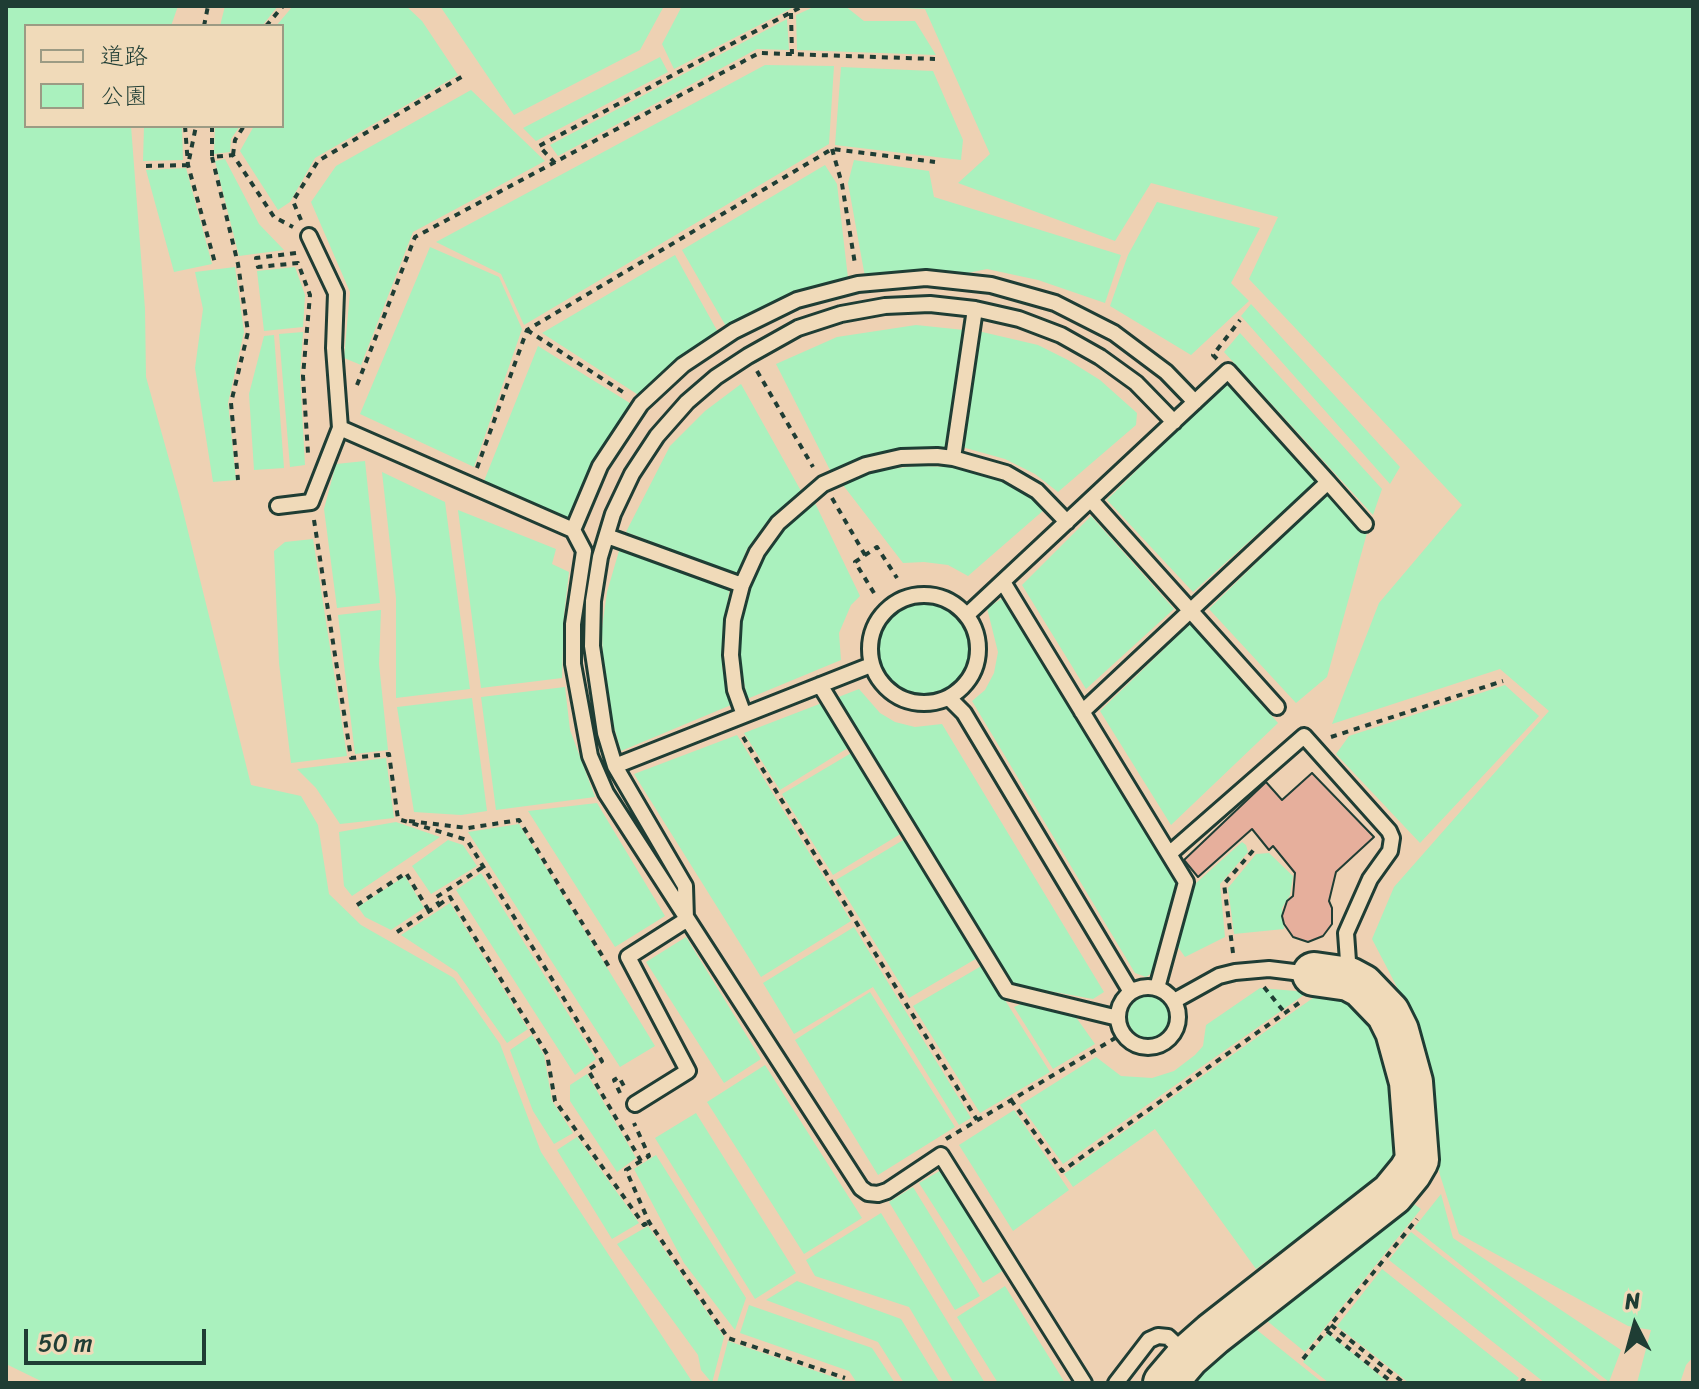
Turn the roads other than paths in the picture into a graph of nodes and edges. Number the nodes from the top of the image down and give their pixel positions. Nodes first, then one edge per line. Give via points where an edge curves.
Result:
1 (309, 236) road end
2 (975, 309) junction
3 (1195, 402) junction
4 (1174, 422) junction
5 (340, 428) junction
6 (953, 458) junction
7 (1328, 482) junction
8 (1091, 500) junction
9 (278, 506) dead end
10 (1067, 522) junction
11 (1365, 524) dead end
12 (573, 530) junction
13 (607, 536) junction
14 (1003, 582) junction
15 (742, 585) junction
16 (1191, 611) junction
17 (967, 615) junction
18 (871, 665) junction
19 (820, 685) junction
20 (949, 698) junction
21 (1277, 707) dead end
22 (1082, 712) junction
23 (738, 718) junction
24 (615, 766) junction
25 (1169, 854) junction
26 (686, 920) junction
27 (1333, 977) junction
28 (1157, 988) junction
29 (1131, 992) junction
30 (1174, 1001) junction
31 (1118, 1018) junction
32 (631, 1109) road end
33 (1176, 1370) edge
34 (1084, 1383) edge
35 (1116, 1383) edge

1 - 5 lane via 336,293
2 - 4 lane via 1019,319 1100,357 1136,383
2 - 6 lane
2 - 13 lane via 930,304 841,314 798,328 748,356 687,402 657,436 632,474
3 - 4 lane
3 - 7 lane via 1228,371
3 - 12 lane via 1166,372 1114,333 1055,303 991,285 926,278 858,284 797,300 734,331 683,365 641,404 600,466
4 - 8 lane
5 - 9 lane via 311,502
5 - 12 lane
6 - 10 lane via 1006,473 1037,491
6 - 15 lane via 901,457 823,484 778,523
7 - 11 lane
7 - 16 lane
8 - 10 lane
8 - 16 lane
10 - 14 lane
12 - 26 lane via 584,551 573,664 590,756 606,793
13 - 15 lane
13 - 24 lane via 593,601 592,646
14 - 17 lane
14 - 22 lane
15 - 23 lane via 731,655
16 - 21 lane
16 - 22 lane
17 - 18 lane via 932,595 893,604 882,613 870,638
17 - 20 lane via 978,654 969,679
18 - 19 lane
18 - 20 lane via 878,679 902,700 918,704
19 - 23 lane
19 - 31 lane via 1007,991
20 - 29 lane via 964,713
22 - 25 lane
23 - 24 lane
24 - 26 lane via 685,886
25 - 27 lane via 1304,736 1392,838 1346,933
25 - 28 lane via 1186,882
26 - 32 lane via 628,957 688,1071
26 - 34 lane via 861,1188 868,1193 887,1191 941,1155
27 - 30 lane via 1269,969 1235,972
27 - 33 street via 1375,997 1397,1031 1411,1082 1417,1160 1392,1194
28 - 29 lane
28 - 30 lane
29 - 31 lane via 1121,1003
30 - 31 lane via 1179,1016 1164,1043 1134,1043 1122,1033
33 - 35 lane via 1168,1337 1158,1336 1149,1340

